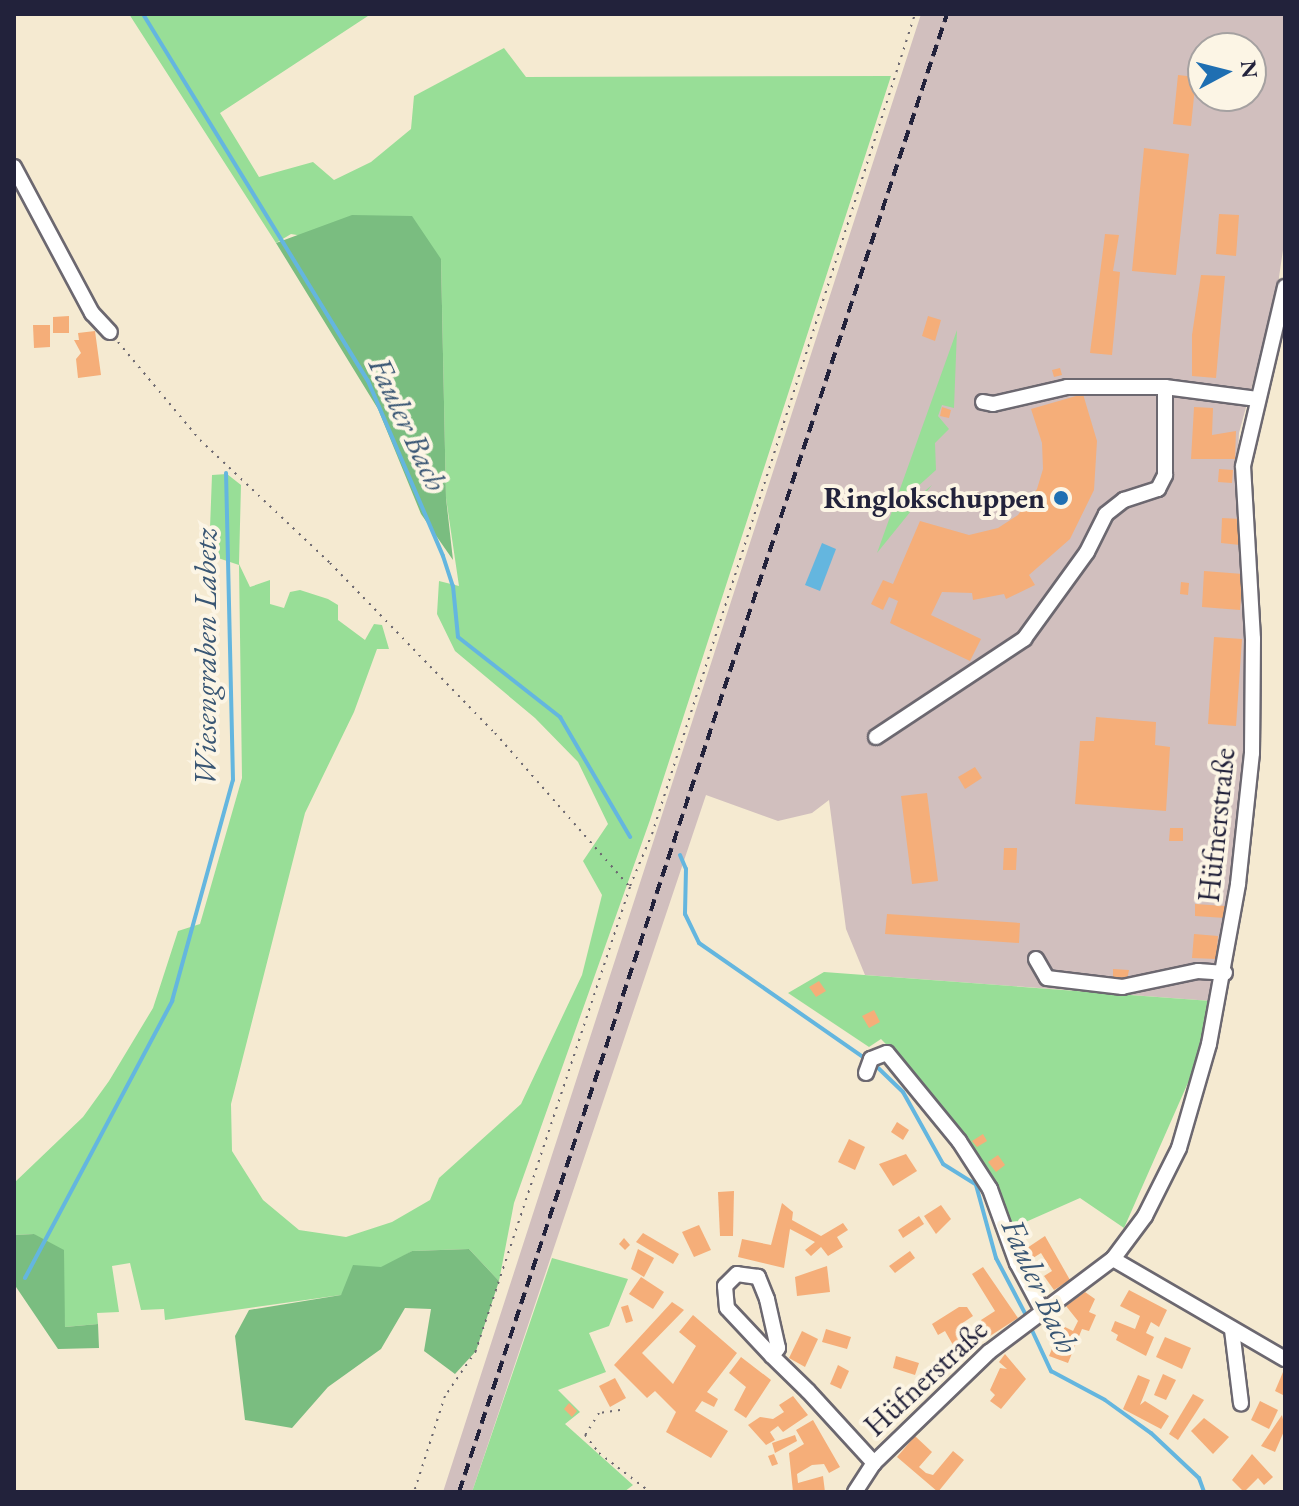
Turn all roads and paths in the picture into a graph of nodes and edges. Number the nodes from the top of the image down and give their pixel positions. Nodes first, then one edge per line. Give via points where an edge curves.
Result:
1 (915, 14) edge
2 (14, 167) edge
3 (1285, 287) edge
4 (110, 332) joint
5 (1165, 387) junction
6 (1257, 399) junction
7 (983, 402) dead end
8 (876, 737) dead end
9 (630, 887) junction
10 (1036, 959) dead end
11 (1225, 973) junction
12 (866, 1073) dead end
13 (1113, 1259) junction
14 (1040, 1314) junction
15 (1232, 1330) junction
16 (772, 1356) junction
17 (1285, 1359) edge
18 (1241, 1403) dead end
19 (620, 1410) dead end
20 (874, 1463) junction
21 (414, 1492) edge
22 (650, 1492) edge
23 (855, 1492) edge

1 - 9 path via 652,834
2 - 4 street via 92,313
3 - 6 street, Hüfnerstraße
4 - 9 path via 200,440 330,563 495,733
5 - 6 street
5 - 7 street via 1067,387
5 - 8 street via 1165,475 1158,489 1124,500 1106,514 1087,552 1024,639
6 - 11 street, Hüfnerstraße via 1243,466 1253,608 1252,753
9 - 21 path via 476,1351 445,1396
10 - 11 street via 1047,978 1122,987 1198,971
11 - 13 street, Hüfnerstraße via 1179,1148 1145,1216
12 - 14 street via 871,1059 887,1053 942,1118 990,1189
13 - 14 street, Hüfnerstraße
13 - 15 street
14 - 20 street, Hüfnerstraße
15 - 17 street
15 - 18 street
16 - 16 street via 727,1308 725,1286 737,1274 758,1277 778,1348
16 - 20 street
19 - 22 path via 599,1413 585,1435 599,1453
20 - 23 street, Hüfnerstraße

